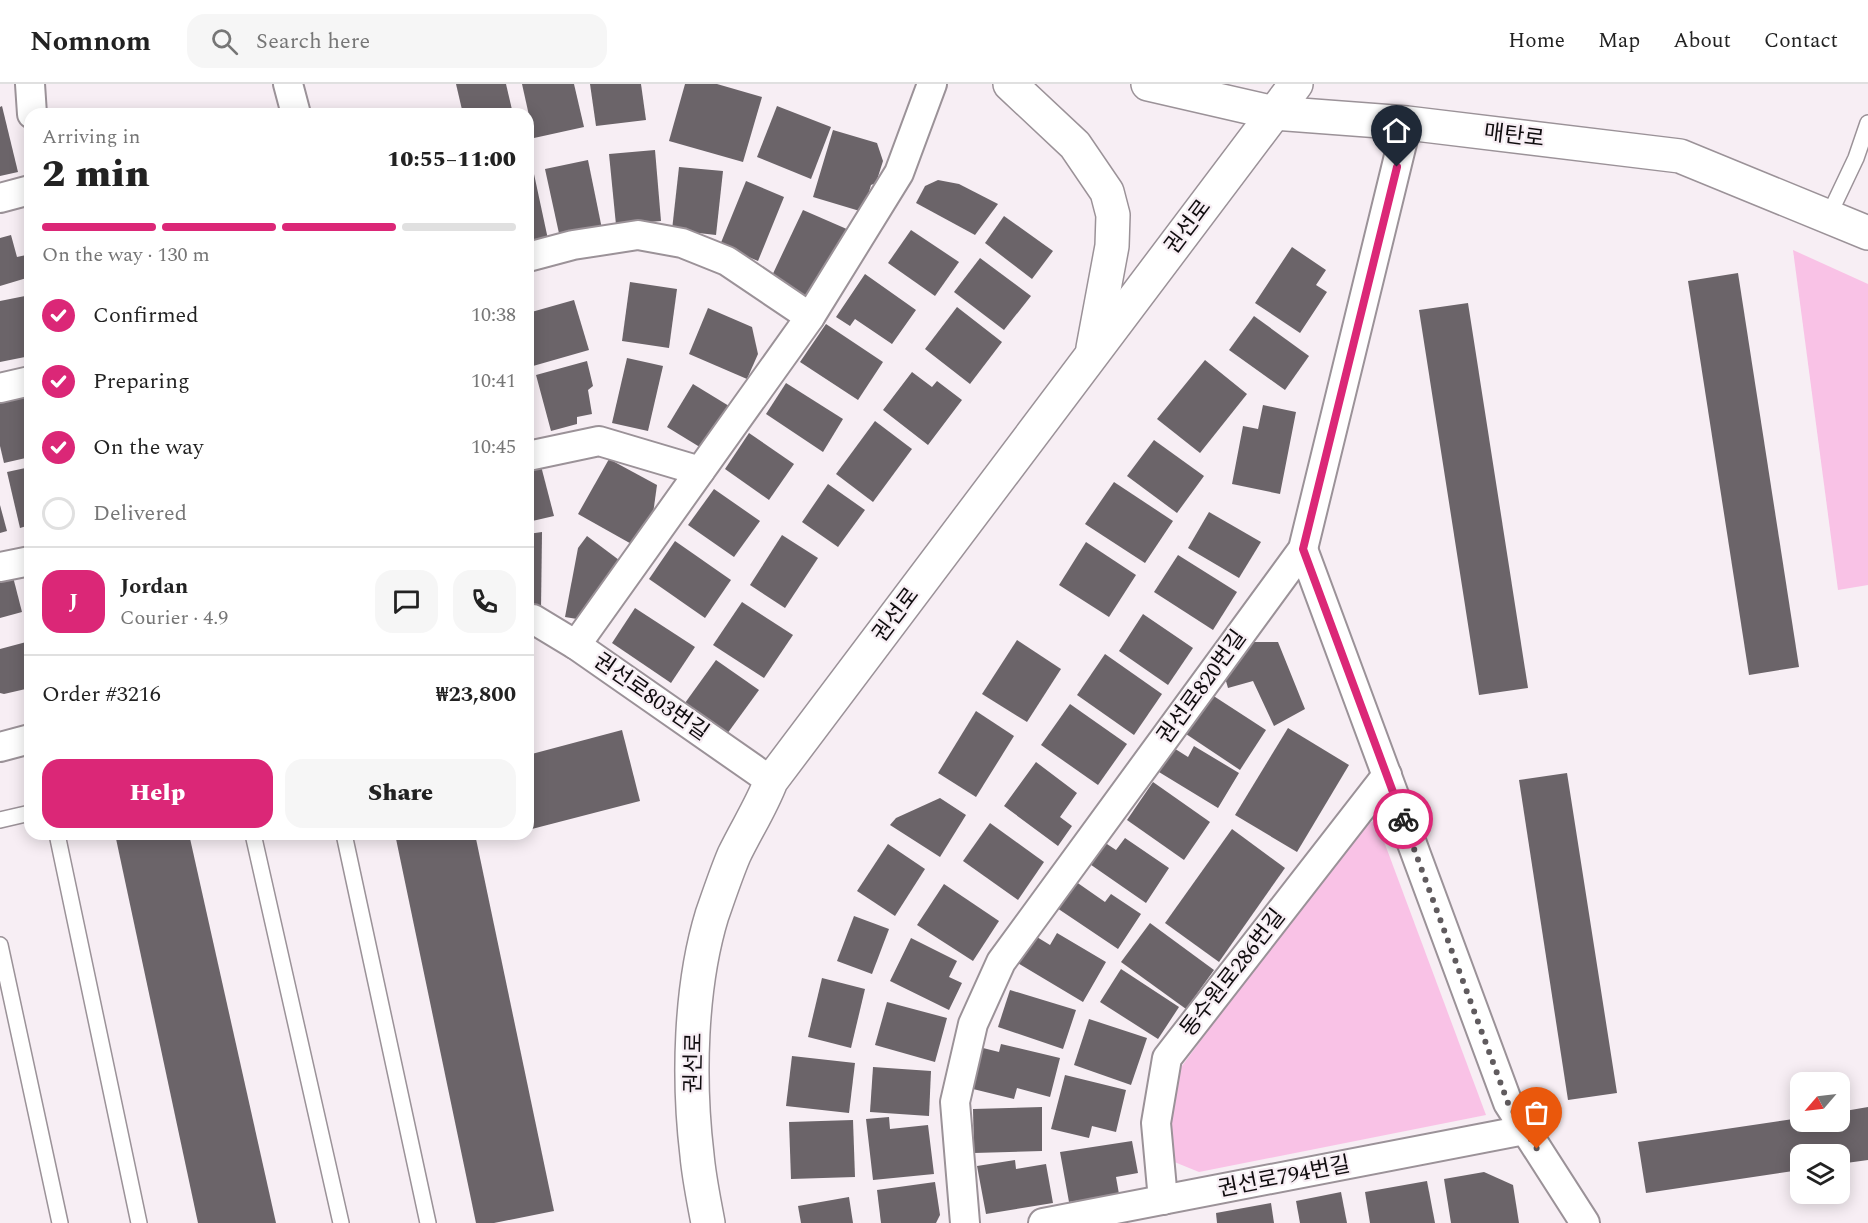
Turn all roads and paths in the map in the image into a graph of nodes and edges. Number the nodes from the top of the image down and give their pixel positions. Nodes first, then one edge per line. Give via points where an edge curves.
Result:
1 (30, 84) edge
2 (288, 84) edge
3 (932, 84) edge
4 (1010, 84) edge
5 (1148, 84) edge
6 (1296, 84) edge
7 (32, 108) edge
8 (294, 108) edge
9 (1274, 113) junction
10 (1407, 123) junction
11 (1868, 123) edge
12 (24, 192) edge
13 (0, 198) edge
14 (1828, 217) junction
15 (1868, 233) edge
16 (534, 255) edge
17 (810, 317) junction
18 (1092, 355) junction
19 (24, 382) edge
20 (0, 388) edge
21 (534, 455) edge
22 (700, 471) junction
23 (1303, 549) junction
24 (24, 562) edge
25 (0, 567) edge
26 (534, 620) edge
27 (576, 645) junction
28 (24, 741) edge
29 (0, 747) edge
30 (1387, 775) junction
31 (771, 781) junction
32 (24, 814) edge
33 (0, 820) edge
34 (58, 840) edge
35 (255, 840) edge
36 (345, 840) edge
37 (0, 945) edge
38 (1525, 1130) junction
39 (1163, 1200) junction
40 (60, 1223) edge
41 (139, 1223) edge
42 (341, 1223) edge
43 (428, 1223) edge
44 (708, 1223) edge
45 (965, 1223) edge
46 (1043, 1223) edge
47 (1585, 1223) edge

1 - 7 street
2 - 8 street
3 - 17 street via 899,173
4 - 18 street via 1075,145 1107,192 1113,215 1112,246
5 - 9 street, 매탄로
6 - 9 street, 권선로
9 - 10 street, 매탄로
9 - 18 street, 권선로
10 - 14 street, 매탄로 via 1680,156
10 - 23 street, 권선로820번길
11 - 14 lane
12 - 13 street
14 - 15 street, 매탄로
16 - 17 street via 573,245 638,236 682,243 727,261
17 - 22 street
18 - 31 street, 권선로
19 - 20 street
21 - 22 street via 599,441
22 - 27 street
23 - 30 street
23 - 45 street, 권선로820번길 via 1001,962 973,1024 955,1102
24 - 25 street
26 - 27 street, 권선로803번길
27 - 31 street, 권선로803번길
28 - 29 street
30 - 38 street via 1508,1103
30 - 39 street, 동수원로286번길 via 1167,1058 1155,1123
31 - 44 street, 권선로 via 734,856 712,916 699,977 692,1096
32 - 33 lane
34 - 41 lane
35 - 42 lane
36 - 43 lane
37 - 40 lane
38 - 39 street, 권선로794번길
38 - 47 street
39 - 46 street, 권선로794번길

